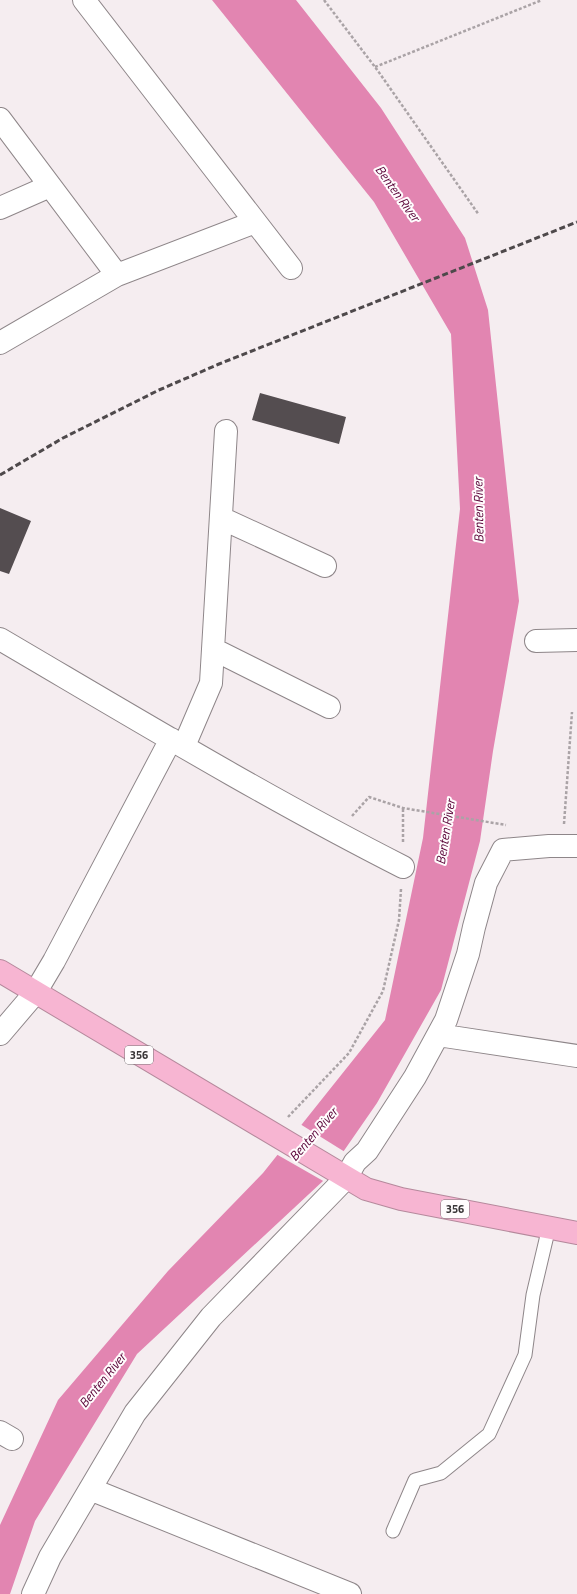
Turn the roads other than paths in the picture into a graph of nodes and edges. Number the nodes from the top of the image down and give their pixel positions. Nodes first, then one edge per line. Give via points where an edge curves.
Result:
1 (84, 0) edge
2 (0, 119) edge
3 (50, 186) junction
4 (0, 208) edge
5 (255, 222) junction
6 (291, 268) dead end
7 (117, 275) junction
8 (0, 343) edge
9 (226, 431) dead end
10 (221, 518) junction
11 (326, 566) dead end
12 (0, 639) edge
13 (577, 640) edge
14 (536, 641) dead end
15 (213, 649) junction
16 (329, 707) dead end
17 (178, 743) junction
18 (570, 846) edge
19 (402, 867) road end
20 (0, 971) edge
21 (35, 993) junction
22 (0, 1034) edge
23 (438, 1035) junction
24 (577, 1056) edge
25 (342, 1175) junction
26 (550, 1227) junction
27 (577, 1233) edge
28 (90, 1489) junction
29 (393, 1531) dead end
30 (33, 1594) edge
31 (350, 1594) edge

1 - 5 street
2 - 3 street
3 - 4 street
3 - 7 street
5 - 6 street
5 - 7 street
7 - 8 street
9 - 10 street
10 - 11 street
10 - 15 street
12 - 17 street
13 - 14 street
15 - 16 street
15 - 17 street via 211,684
17 - 19 street via 337,834
17 - 21 street
18 - 23 street via 503,850 486,883 468,954 446,1020
20 - 21 highway, 356
21 - 22 street
21 - 25 highway, 356
23 - 24 street
23 - 25 street via 367,1151
25 - 26 highway, 356 via 366,1189 383,1195
25 - 28 street via 211,1317 135,1413
26 - 27 highway, 356
26 - 29 lane via 533,1295 525,1355 489,1434 442,1473 415,1480
28 - 30 street via 50,1557
28 - 31 street

